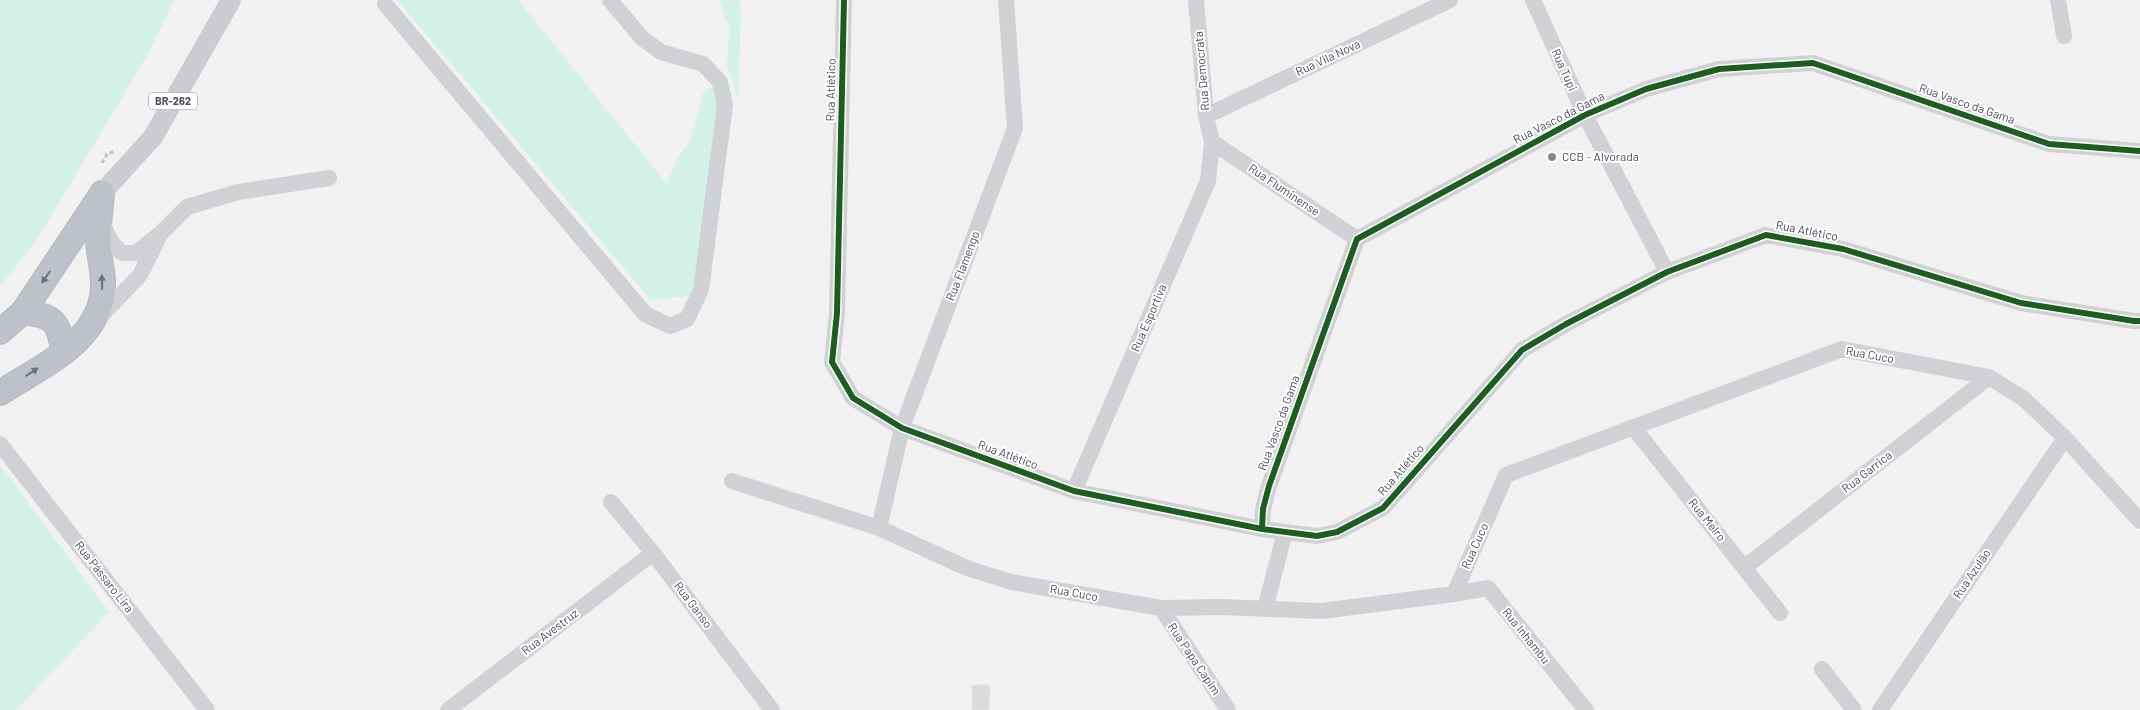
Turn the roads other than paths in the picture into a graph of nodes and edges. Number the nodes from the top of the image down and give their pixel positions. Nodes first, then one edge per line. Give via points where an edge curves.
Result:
1 (231, 0) edge
2 (610, 0) edge
3 (844, 0) edge
4 (1006, 0) edge
5 (1196, 0) edge
6 (1450, 0) edge
7 (1532, 0) edge
8 (2058, 0) edge
9 (385, 4) dead end
10 (2064, 36) dead end
11 (1206, 116) junction
12 (1585, 116) junction
13 (1212, 142) junction
14 (2140, 151) edge
15 (329, 178) dead end
16 (102, 193) junction
17 (100, 219) junction
18 (161, 233) junction
19 (1357, 239) junction
20 (1668, 272) junction
21 (23, 312) junction
22 (2140, 321) edge
23 (90, 327) junction
24 (0, 332) edge
25 (64, 352) junction
26 (1990, 377) junction
27 (0, 392) edge
28 (1633, 427) junction
29 (902, 428) junction
30 (2065, 438) junction
31 (0, 444) edge
32 (732, 481) dead end
33 (1074, 492) junction
34 (611, 502) dead end
35 (2140, 521) edge
36 (879, 528) junction
37 (1262, 529) junction
38 (1284, 532) junction
39 (653, 553) junction
40 (1745, 567) junction
41 (1454, 594) junction
42 (1161, 608) junction
43 (1265, 610) junction
44 (1780, 613) dead end
45 (1822, 669) dead end
46 (207, 710) edge
47 (448, 710) edge
48 (772, 710) edge
49 (1228, 710) edge
50 (1586, 710) edge
51 (1854, 710) edge
52 (1880, 710) edge

1 - 16 main road, BR-262 via 153,137
2 - 9 street via 642,38 661,52 703,64 720,82 725,105 701,290 687,319 670,326 645,314
3 - 29 street, Rua Atlético via 837,314 832,362 853,398
4 - 29 street, Rua Flamengo via 1015,128
5 - 11 street, Rua Democrata
6 - 11 street, Rua Vila Nova
7 - 12 street, Rua Tupi
8 - 10 street
11 - 13 street, Rua Democrata
12 - 14 street, Rua Vasco da Gama via 1646,89 1719,69 1813,63 2048,144
12 - 19 street, Rua Vasco da Gama
12 - 20 street, Rua Tupi
13 - 19 street, Rua Fluminense
13 - 33 street, Rua Esportiva via 1208,181
15 - 18 street via 238,192 187,207
16 - 17 highway
16 -> 21 highway, BR-262
17 - 18 street via 112,243 122,253 136,253
23 -> 17 highway via 100,308 103,285 98,241
18 - 23 street via 140,275
19 - 37 street, Rua Vasco da Gama via 1269,486
20 - 22 street, Rua Atlético via 1766,235 1843,249 2021,303
20 - 38 street, Rua Atlético via 1522,350 1383,508 1337,532 1317,536
21 - 24 highway, BR-262
21 - 25 highway via 47,316 59,329
23 - 25 highway
27 -> 25 highway
26 - 28 street, Rua Cuco via 1842,349
26 - 30 street, Rua Cuco via 2024,399
26 - 40 street, Rua Garrica
28 - 40 street, Rua Melro
28 - 41 street, Rua Cuco via 1506,475
29 - 33 street, Rua Atlético
29 - 36 street, Rua Flamengo
30 - 35 street, Rua Cuco
30 - 52 street, Rua Azulão
31 - 46 street, Rua Pássaro Lira
32 - 36 street, Rua Cuco
33 - 37 street, Rua Atlético
34 - 39 street, Rua Ganso
36 - 42 street, Rua Cuco via 967,568 1011,582
37 - 38 street, Rua Atlético
38 - 43 street
39 - 47 street, Rua Avestruz
39 - 48 street, Rua Ganso
40 - 44 street, Rua Melro
41 - 43 street, Rua Cuco via 1322,611
41 - 50 street, Rua Inhambu via 1488,588
42 - 43 street, Rua Cuco
42 - 49 street, Rua Papa Capim
45 - 51 street

